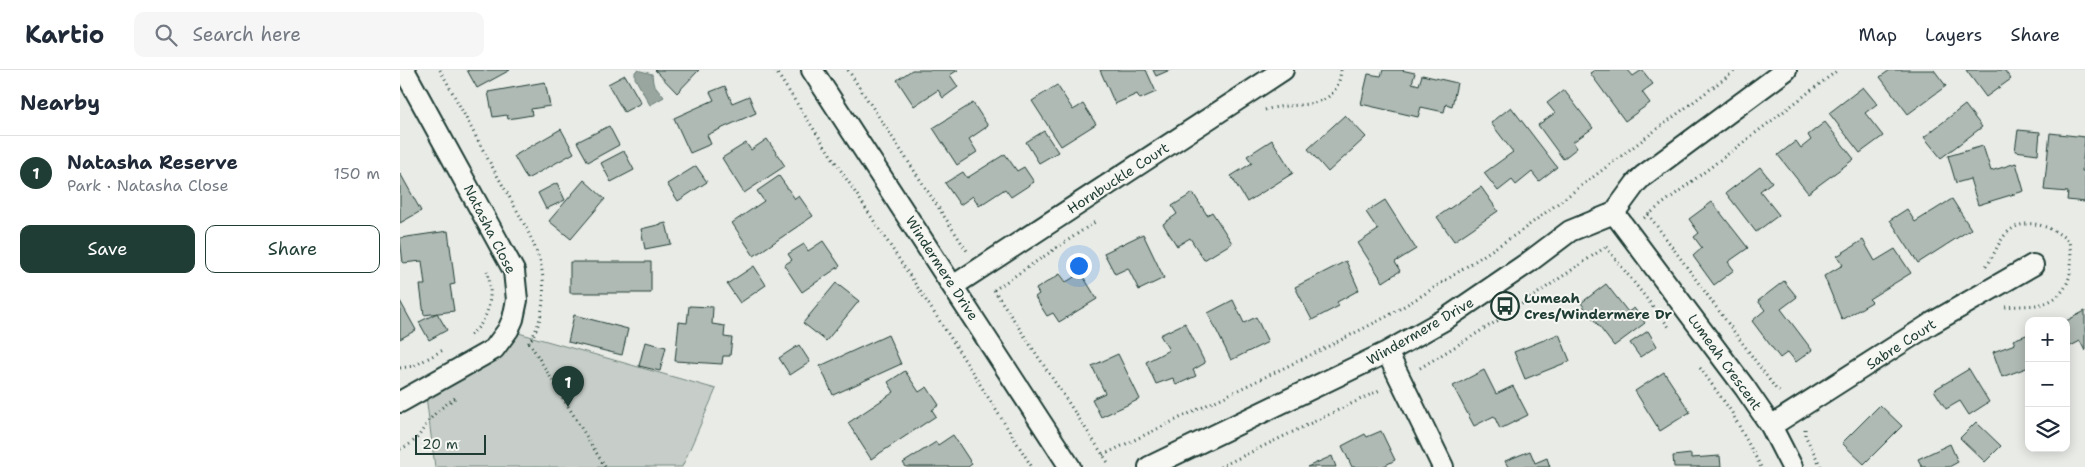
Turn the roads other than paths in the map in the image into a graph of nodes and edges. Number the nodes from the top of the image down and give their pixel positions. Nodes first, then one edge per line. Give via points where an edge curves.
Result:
1 (404, 70) edge
2 (812, 70) edge
3 (1283, 70) edge
4 (1786, 70) edge
5 (1614, 213) junction
6 (2033, 265) dead end
7 (954, 286) junction
8 (1387, 352) junction
9 (400, 402) edge
10 (1771, 426) junction
11 (1070, 467) edge
12 (1149, 467) edge
13 (1443, 467) edge
14 (1792, 467) edge

1 - 9 street, Natasha Close via 514,271 517,300 508,330 494,349
2 - 7 street, Windermere Drive
3 - 7 street, Hornbuckle Court
4 - 5 street via 1643,176
5 - 8 street, Windermere Drive via 1570,231 1474,300
5 - 10 street, Lumeah Crescent via 1721,353
6 - 10 street, Sabre Court via 1932,323
7 - 11 street, Windermere Drive
8 - 12 street, Windermere Drive
8 - 13 street
10 - 14 street, Lumeah Crescent

